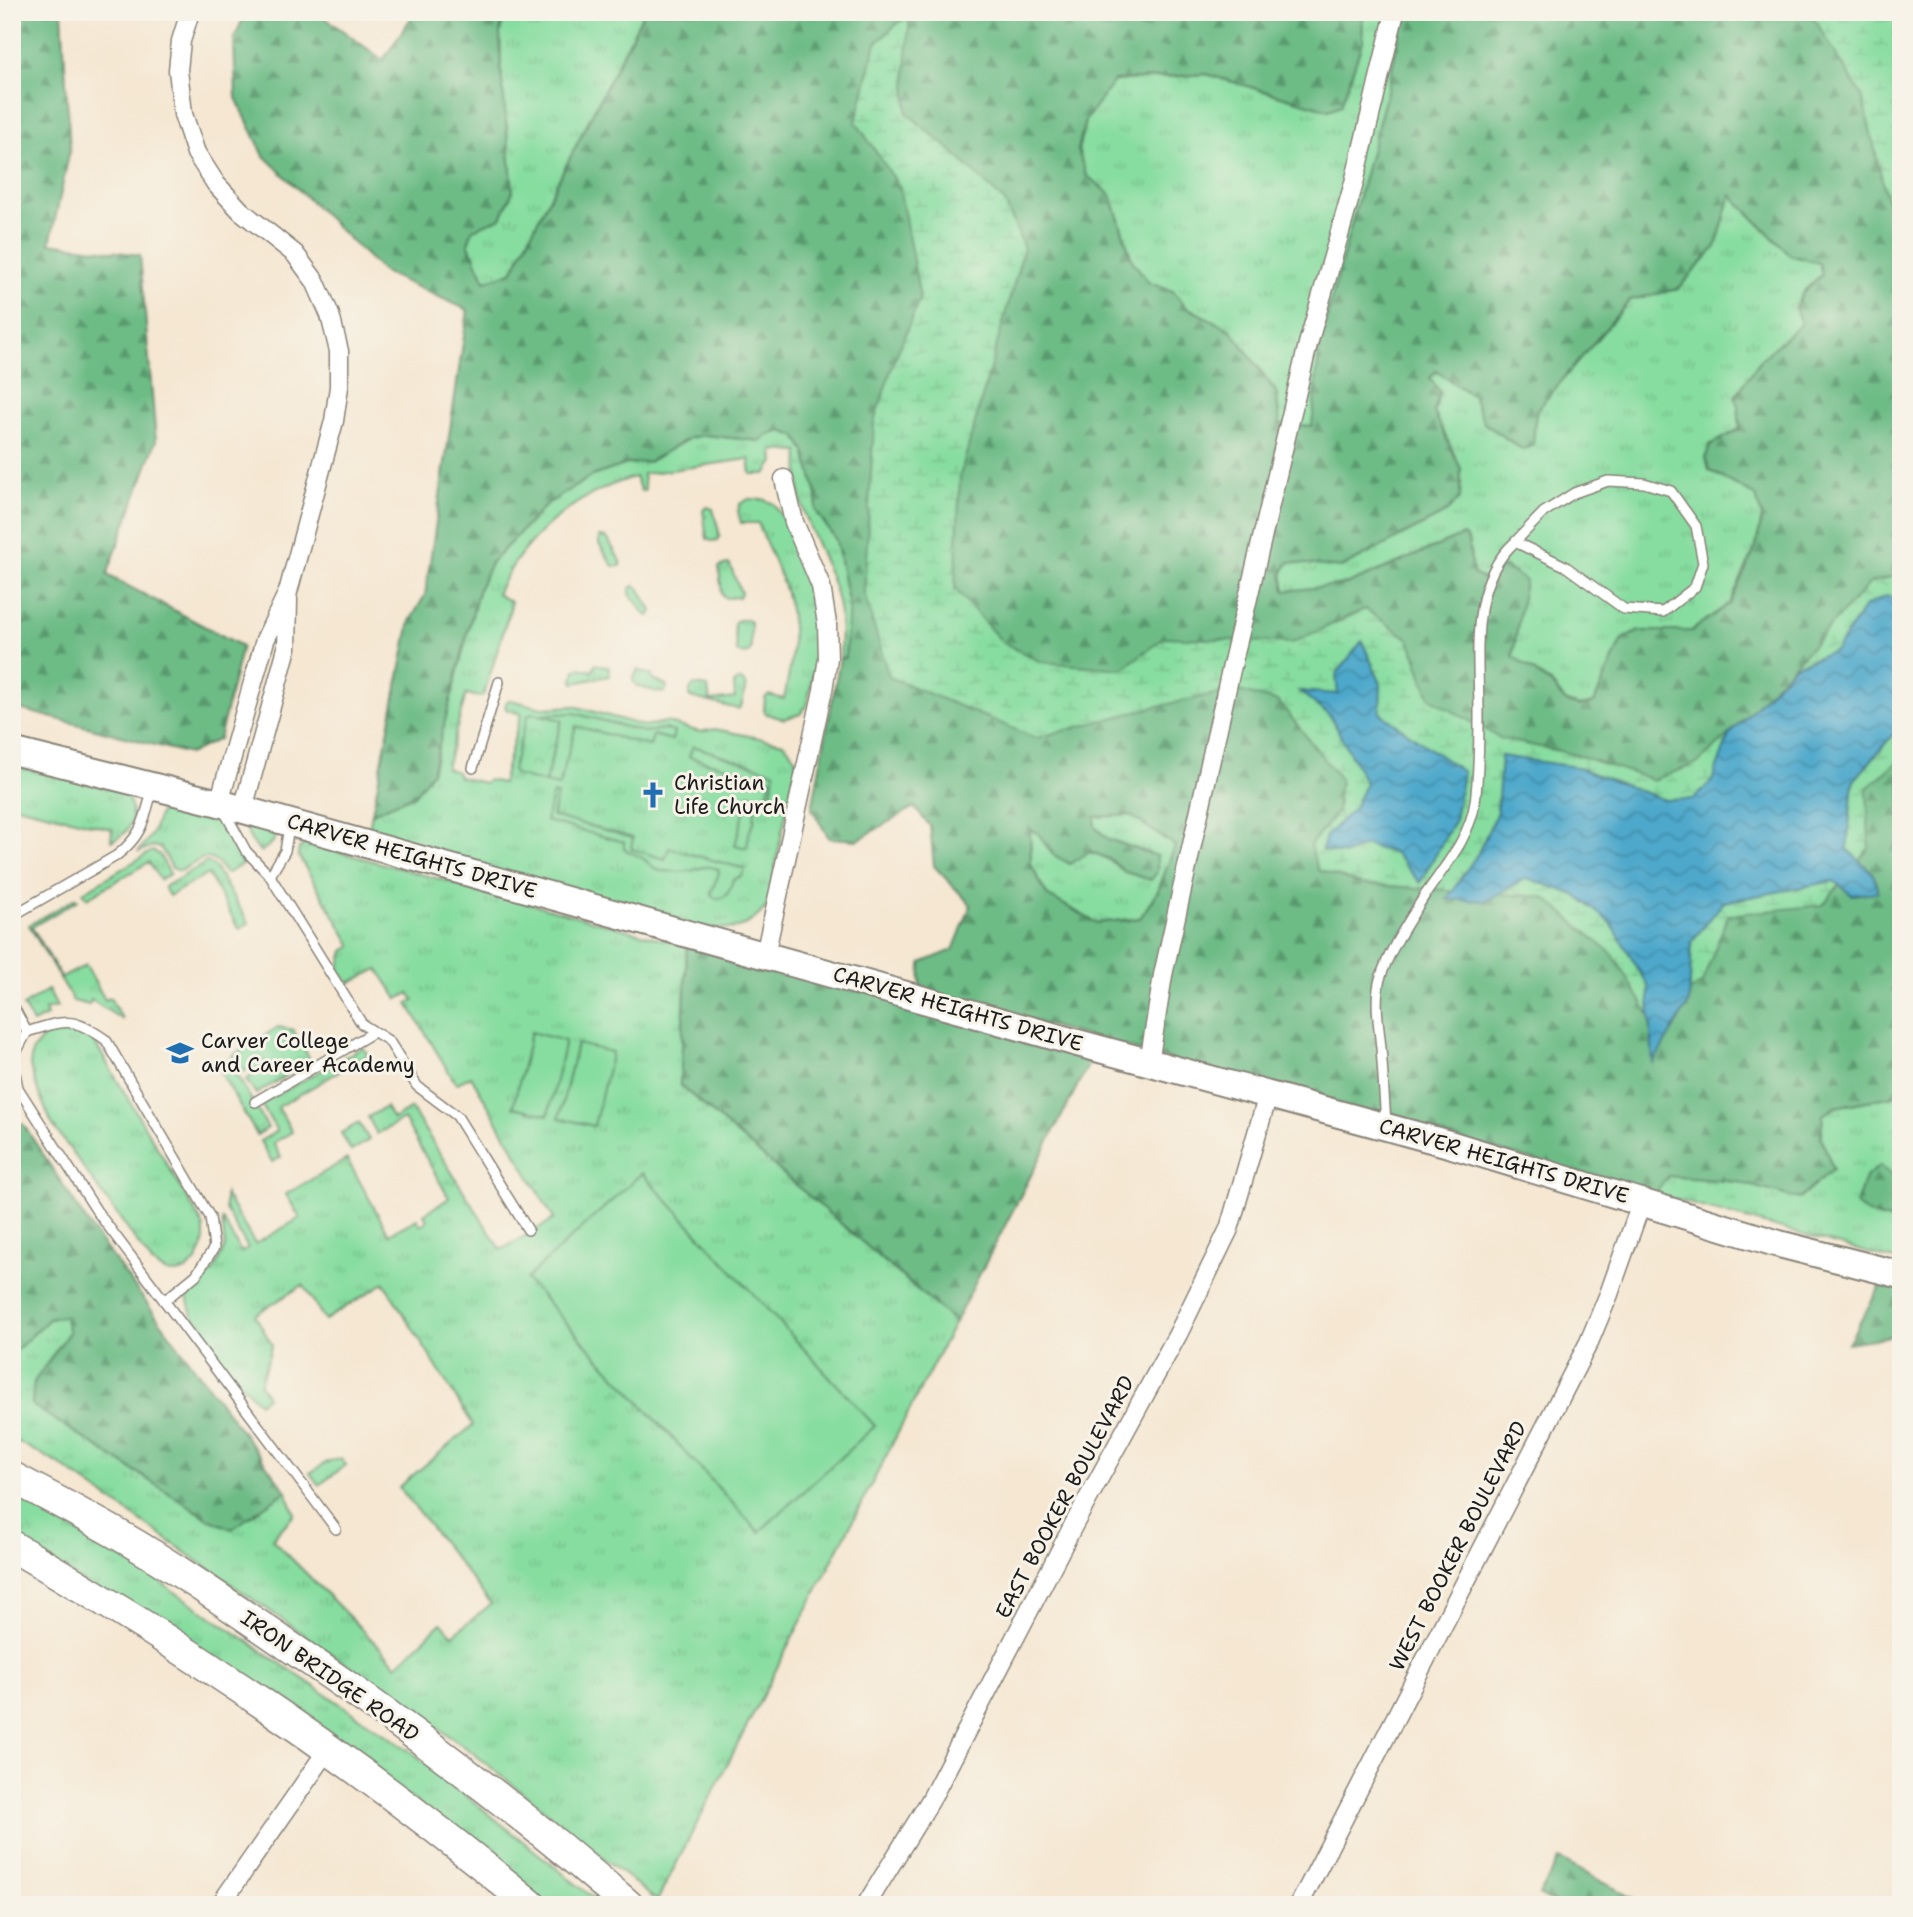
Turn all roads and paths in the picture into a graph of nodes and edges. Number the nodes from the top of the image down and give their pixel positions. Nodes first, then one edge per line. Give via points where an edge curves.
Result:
1 (190, 12) edge
2 (1395, 12) edge
3 (784, 479) dead end
4 (1515, 542) junction
5 (288, 592) junction
6 (499, 682) dead end
7 (12, 751) edge
8 (473, 768) dead end
9 (153, 785) junction
10 (231, 806) junction
11 (290, 822) junction
12 (270, 876) junction
13 (12, 916) edge
14 (765, 956) junction
15 (12, 1004) edge
16 (27, 1032) junction
17 (374, 1032) junction
18 (13, 1058) edge
19 (1149, 1063) junction
20 (1268, 1095) junction
21 (256, 1102) dead end
22 (1387, 1127) junction
23 (1642, 1201) junction
24 (528, 1230) dead end
25 (1901, 1275) edge
26 (164, 1301) junction
27 (12, 1477) edge
28 (336, 1529) dead end
29 (12, 1546) edge
30 (329, 1748) junction
31 (220, 1905) edge
32 (531, 1905) edge
33 (628, 1905) edge
34 (866, 1905) edge
35 (1299, 1905) edge

1 - 5 street via 177,70 183,114 196,153 241,211 295,254 315,281 339,351 334,421
2 - 19 street via 1354,183 1308,344 1236,648 1163,975
3 - 14 street via 794,522 821,586 828,658
4 - 4 lane via 1564,566 1624,609 1663,612 1695,587 1703,563 1696,526 1671,491 1644,482 1608,481 1574,493 1544,512
4 - 22 lane via 1492,569 1483,598 1474,807 1455,853 1407,927 1379,982
5 - 10 street via 265,640
5 - 10 street via 287,648
6 - 8 lane
7 - 9 street, CARVER HEIGHTS DRIVE
9 - 10 street, CARVER HEIGHTS DRIVE
9 - 13 lane via 142,827 131,844
10 - 11 street, CARVER HEIGHTS DRIVE
10 - 12 lane via 246,851
11 - 12 lane via 285,851
11 - 14 street, CARVER HEIGHTS DRIVE
12 - 17 lane via 362,1024
14 - 19 street, CARVER HEIGHTS DRIVE
15 - 16 lane
16 - 18 lane
16 - 26 lane via 71,1023 84,1025 106,1040 210,1217 214,1248 196,1275
17 - 21 lane
17 - 24 lane via 389,1041 417,1086 457,1116
18 - 26 lane via 18,1088 96,1210
19 - 20 street, CARVER HEIGHTS DRIVE
20 - 22 street, CARVER HEIGHTS DRIVE
20 - 34 street, EAST BOOKER BOULEVARD via 1229,1229 1178,1334 930,1801
22 - 23 street, CARVER HEIGHTS DRIVE
23 - 25 street, CARVER HEIGHTS DRIVE via 1779,1244
23 - 35 street, WEST BOOKER BOULEVARD via 1588,1342
26 - 28 lane
27 - 33 main road, IRON BRIDGE ROAD via 121,1536 330,1674 564,1849
29 - 30 main road via 114,1605
30 - 31 street
30 - 32 main road

